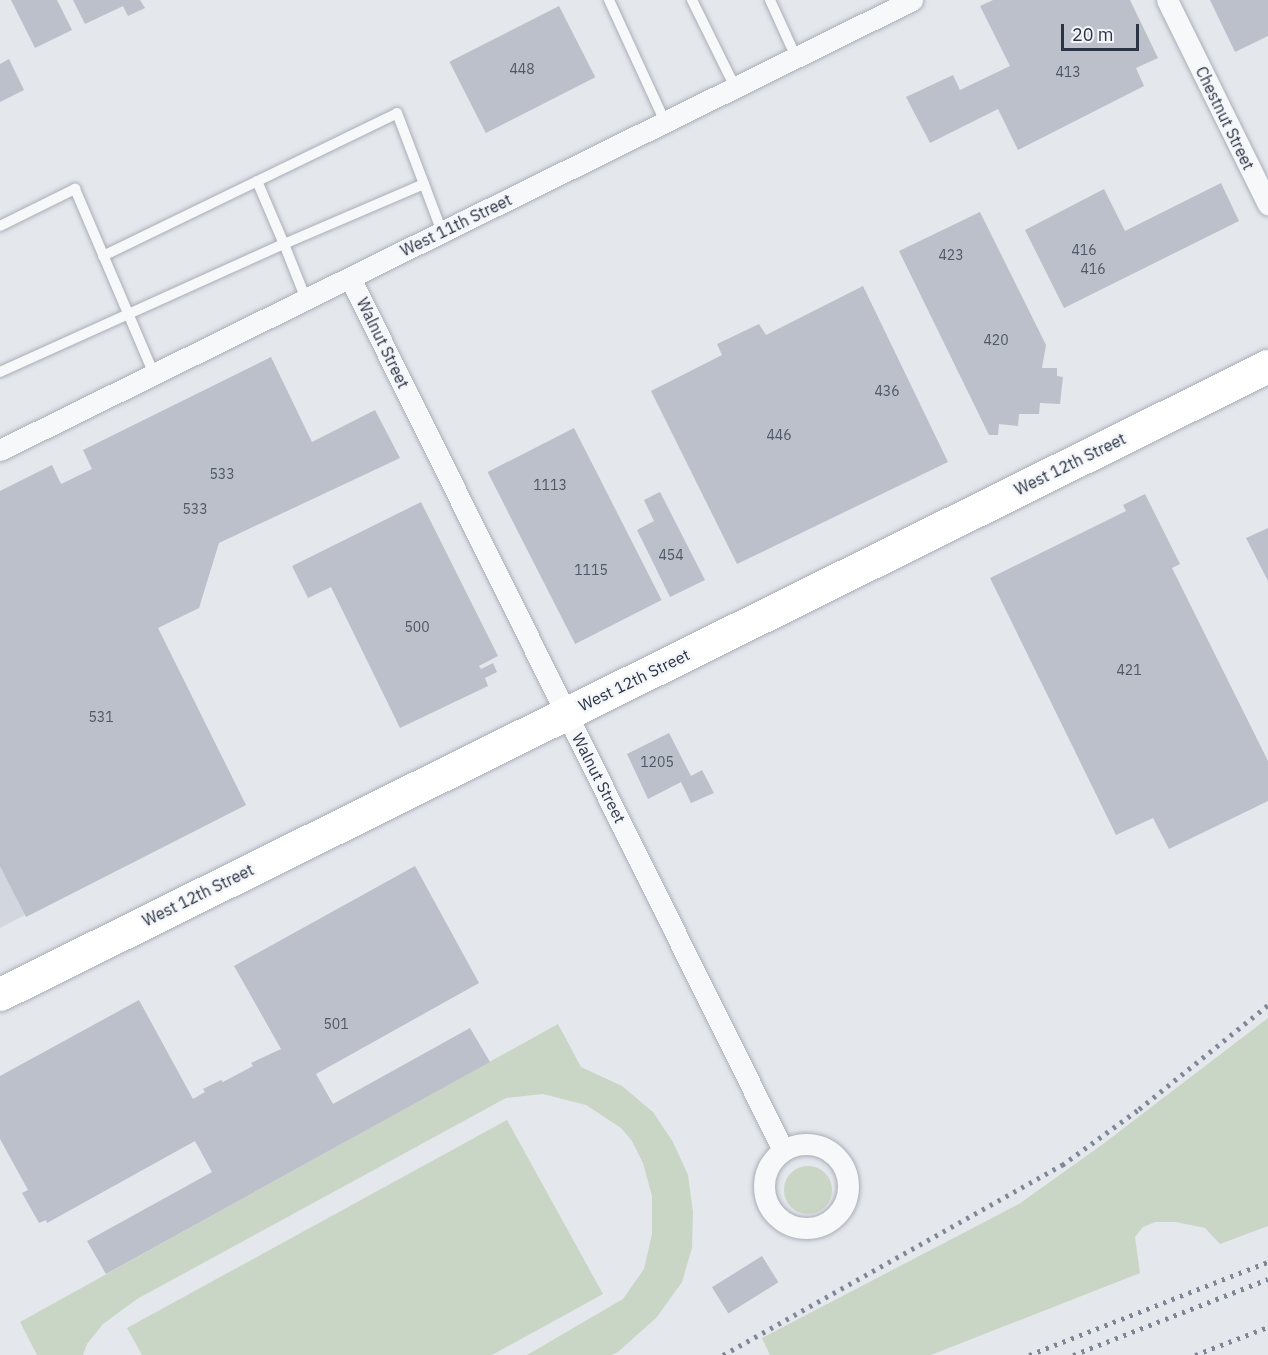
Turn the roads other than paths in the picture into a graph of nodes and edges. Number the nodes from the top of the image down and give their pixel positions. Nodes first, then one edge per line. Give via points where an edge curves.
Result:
1 (609, 0) edge
2 (692, 0) edge
3 (770, 0) edge
4 (912, 0) edge
5 (1167, 0) edge
6 (796, 57) junction
7 (735, 87) junction
8 (665, 122) junction
9 (257, 181) junction
10 (424, 184) junction
11 (1268, 204) edge
12 (0, 226) edge
13 (442, 232) junction
14 (284, 244) junction
15 (103, 256) junction
16 (350, 278) junction
17 (306, 299) junction
18 (128, 314) junction
19 (1268, 366) edge
20 (0, 372) edge
21 (154, 374) junction
22 (0, 450) edge
23 (566, 713) junction
24 (0, 994) edge
25 (783, 1150) junction

1 - 8 lane
2 - 7 lane
3 - 6 lane
4 - 6 street, West 11th Street
5 - 11 street, Chestnut Street
6 - 7 street, West 11th Street
7 - 8 street, West 11th Street
8 - 13 street, West 11th Street
9 - 10 lane via 397,113
9 - 14 lane
9 - 15 lane
10 - 13 lane
10 - 14 lane
12 - 15 lane via 75,189
13 - 16 street, West 11th Street
14 - 17 lane
14 - 18 lane
15 - 18 lane
16 - 17 street, West 11th Street
16 - 23 street, Walnut Street
17 - 21 street, West 11th Street
18 - 20 lane
18 - 21 lane
19 - 23 main road, West 12th Street
21 - 22 street, West 11th Street
23 - 24 main road, West 12th Street
23 - 25 street, Walnut Street
25 - 25 street via 772,1160 765,1179 766,1200 772,1212 783,1222 803,1228 823,1225 835,1218 848,1194 844,1167 836,1156 812,1144

